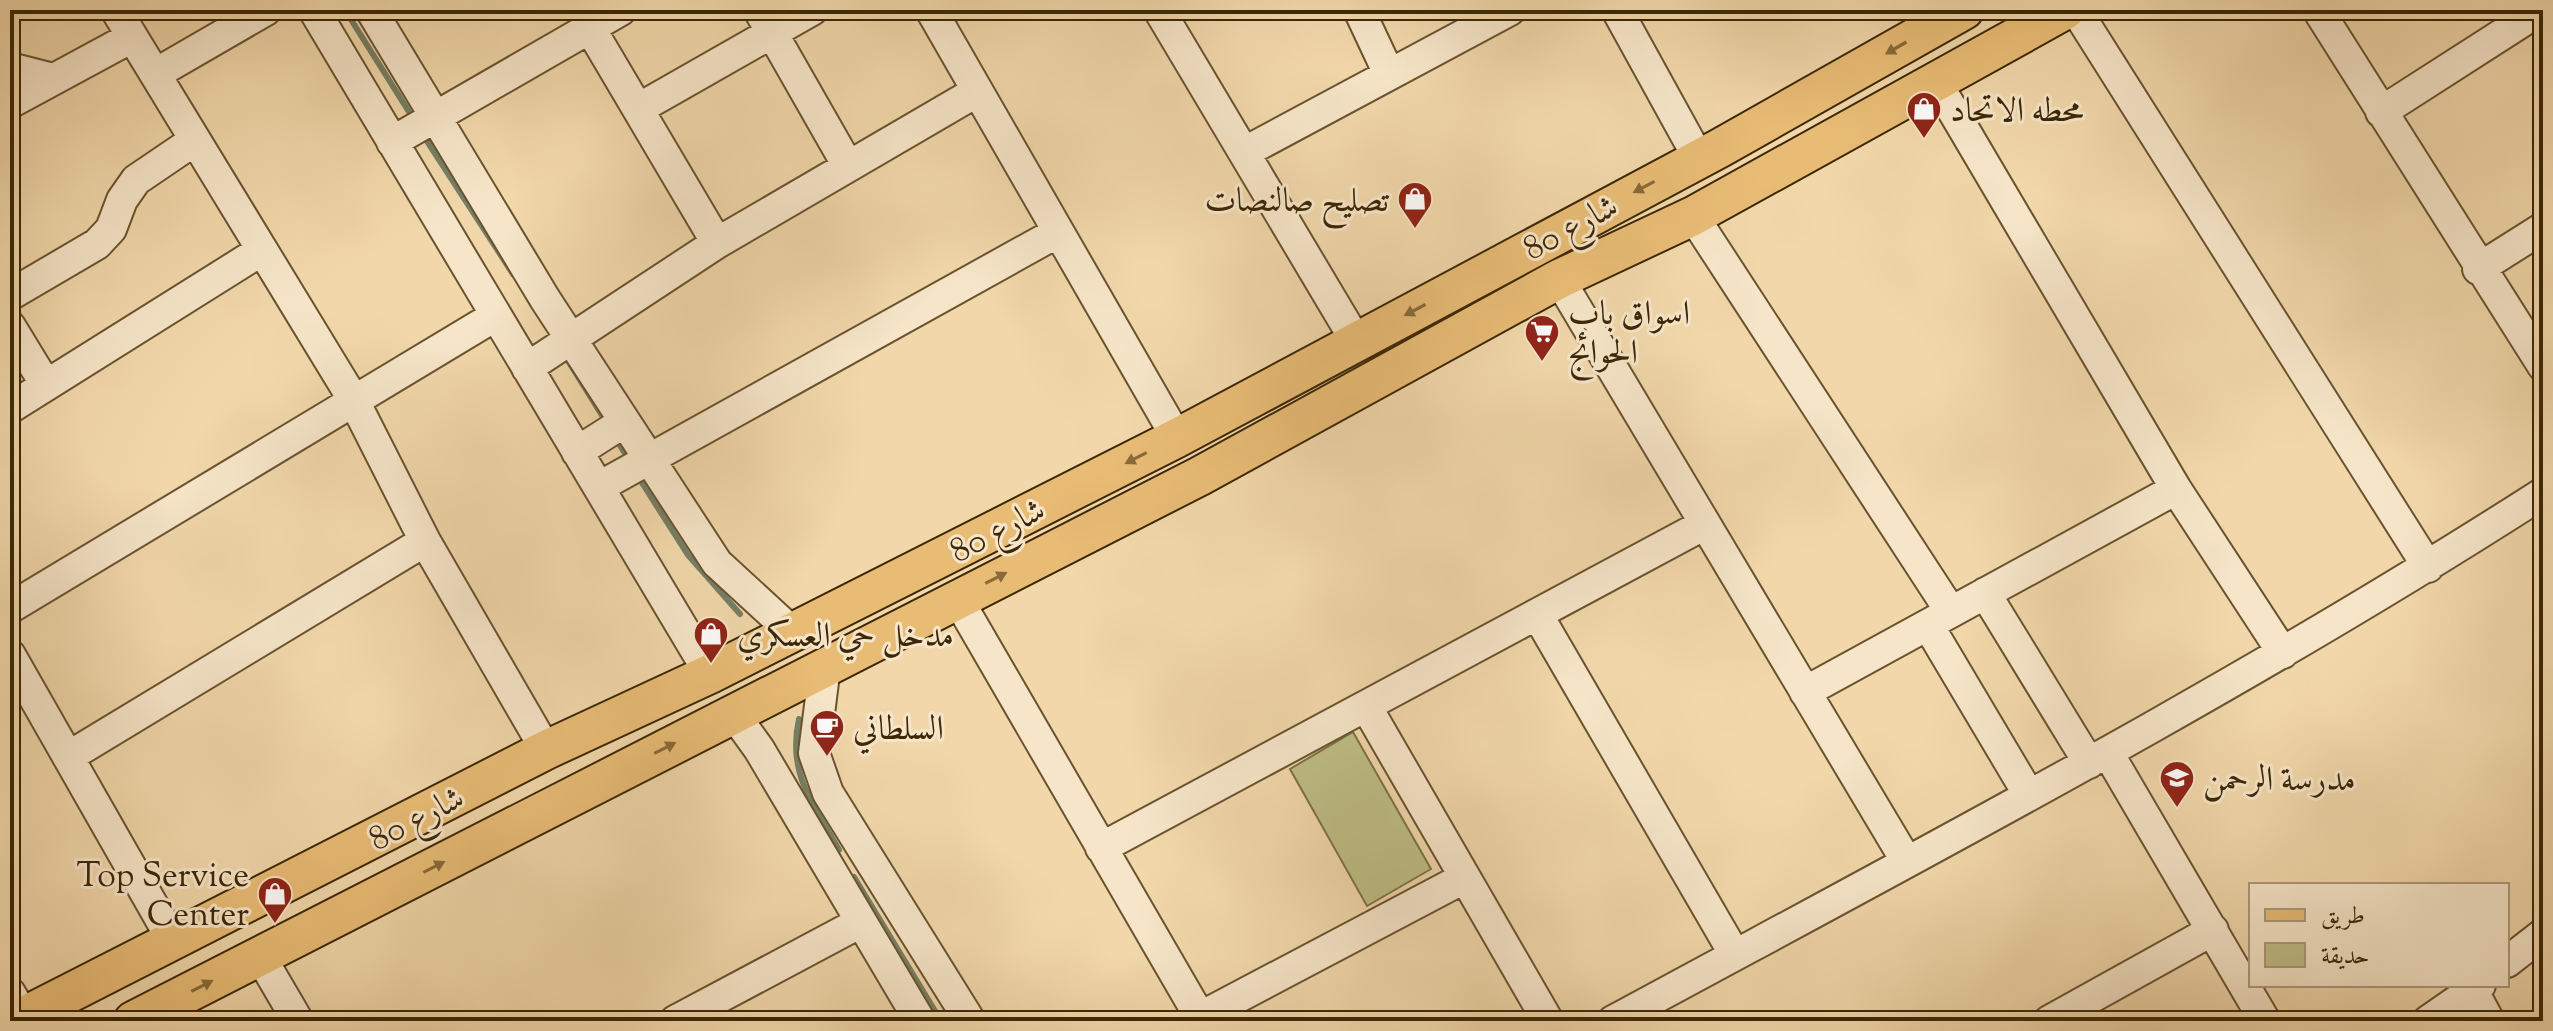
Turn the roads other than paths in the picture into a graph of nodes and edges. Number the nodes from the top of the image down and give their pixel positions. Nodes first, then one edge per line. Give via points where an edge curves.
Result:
1 (116, 10) edge
2 (266, 10) edge
3 (314, 10) edge
4 (371, 10) edge
5 (621, 10) edge
6 (812, 10) edge
7 (931, 10) edge
8 (1159, 10) edge
9 (1359, 10) edge
10 (1510, 10) edge
11 (1617, 10) edge
12 (1964, 10) edge
13 (2065, 10) edge
14 (2076, 10) edge
15 (2318, 10) edge
16 (2540, 10) edge
17 (765, 20) edge
18 (590, 28) junction
19 (132, 37) junction
20 (10, 68) edge
21 (157, 73) junction
22 (1389, 74) junction
23 (53, 79) junction
24 (1936, 82) junction
25 (976, 92) junction
26 (10, 103) edge
27 (638, 109) junction
28 (2381, 112) junction
29 (435, 117) junction
30 (195, 140) junction
31 (392, 142) junction
32 (1245, 152) junction
33 (1698, 157) junction
34 (848, 166) junction
35 (1693, 216) junction
36 (2543, 228) edge
37 (1058, 232) junction
38 (717, 243) junction
39 (262, 250) junction
40 (2478, 269) junction
41 (1559, 279) junction
42 (10, 295) edge
43 (545, 299) junction
44 (498, 320) junction
45 (10, 326) edge
46 (572, 340) junction
47 (1356, 341) junction
48 (2543, 366) edge
49 (527, 368) junction
50 (46, 385) junction
51 (353, 399) junction
52 (10, 408) edge
53 (624, 422) junction
54 (1177, 438) junction
55 (577, 452) junction
56 (647, 458) junction
57 (599, 487) junction
58 (2176, 489) junction
59 (2543, 493) edge
60 (1705, 524) junction
61 (425, 541) junction
62 (2428, 567) junction
63 (1985, 593) junction
64 (957, 598) junction
65 (10, 608) edge
66 (1537, 614) junction
67 (1939, 618) junction
68 (792, 632) junction
69 (2283, 653) junction
70 (10, 655) edge
71 (825, 666) junction
72 (710, 674) junction
73 (1805, 692) junction
74 (1366, 706) junction
75 (733, 713) junction
76 (546, 750) junction
77 (68, 757) junction
78 (2098, 758) junction
79 (2029, 795) junction
80 (1101, 848) junction
81 (864, 852) junction
82 (1907, 862) junction
83 (831, 872) junction
84 (1464, 878) junction
85 (861, 922) junction
86 (2213, 930) junction
87 (2543, 934) edge
88 (173, 941) junction
89 (1735, 955) junction
90 (260, 956) junction
91 (2509, 960) edge
92 (2476, 988) edge
93 (16, 1010) edge
94 (1651, 1012) edge
95 (1196, 1019) edge
96 (678, 1020) edge
97 (133, 1021) edge
98 (298, 1021) edge
99 (920, 1021) edge
100 (970, 1021) edge
101 (1548, 1021) edge
102 (1613, 1021) edge
103 (2049, 1021) edge
104 (2265, 1021) edge
105 (2428, 1021) edge
106 (2489, 1021) edge

1 - 19 street
2 - 21 street
3 - 31 street
4 - 29 street
5 - 18 street
6 - 17 street
7 - 25 street
8 - 32 street
9 - 22 street
10 - 22 street
11 - 33 street
12 -> 33 main road, شارع 80
13 - 24 main road, شارع 80
14 - 62 street
15 - 28 street
16 - 28 street
17 - 27 street
17 - 34 street
18 - 27 street
18 - 29 street
19 - 21 street
19 - 23 street
20 - 23 street
21 - 30 street
22 - 32 street
23 - 26 street
24 - 35 main road, شارع 80
24 - 58 street
25 - 34 street
25 - 37 street
27 - 38 street
28 - 40 street
29 - 31 street
29 - 43 street
30 - 39 street
30 - 42 street via 136,180 111,229 97,244
31 - 44 street
32 - 47 street
33 -> 47 main road, شارع 80
34 - 38 street
35 - 41 main road, شارع 80
35 - 67 street
36 - 40 street
37 - 54 street
37 - 56 street
38 - 46 street
39 - 50 street
39 - 51 street
40 - 48 street
41 - 60 street
64 -> 41 main road, شارع 80 via 1200,476
43 - 44 street
43 - 46 street
44 - 49 street
44 - 51 street
45 - 50 street
46 - 49 street
46 - 53 street
47 - 54 main road, شارع 80
49 - 55 street
50 - 52 street
51 - 61 street
51 - 65 street
53 - 55 street
53 - 56 street
54 -> 68 main road, شارع 80
55 - 57 street
56 - 57 street
56 - 68 street via 717,563
57 - 72 street
58 - 63 street
58 - 69 street
59 - 62 street
60 - 66 street
60 - 73 street
61 - 76 street
61 - 77 street
62 - 69 street
63 - 67 street
63 - 78 street
64 - 71 main road, شارع 80
64 - 80 street
66 - 74 street
66 - 89 street
67 - 73 street
67 - 79 street
68 - 72 main road, شارع 80
69 - 78 street
70 - 77 street
71 - 75 main road, شارع 80
71 - 81 street via 814,753 828,793
72 - 76 main road, شارع 80
73 - 82 street
74 - 80 street
74 - 84 street
75 - 83 street
90 -> 75 main road, شارع 80
76 - 88 main road, شارع 80
77 - 88 street
78 - 79 street
78 - 86 street
79 - 82 street
80 - 95 street
81 - 83 street
81 - 100 street
82 - 89 street
83 - 85 street
84 - 95 street
84 - 101 street
85 - 96 street
85 - 99 street
86 - 103 street
86 - 104 street
87 - 91 street
88 - 93 main road, شارع 80
89 - 94 street
97 -> 90 main road, شارع 80
90 - 98 street
92 - 105 street
92 - 106 street
94 - 102 street

